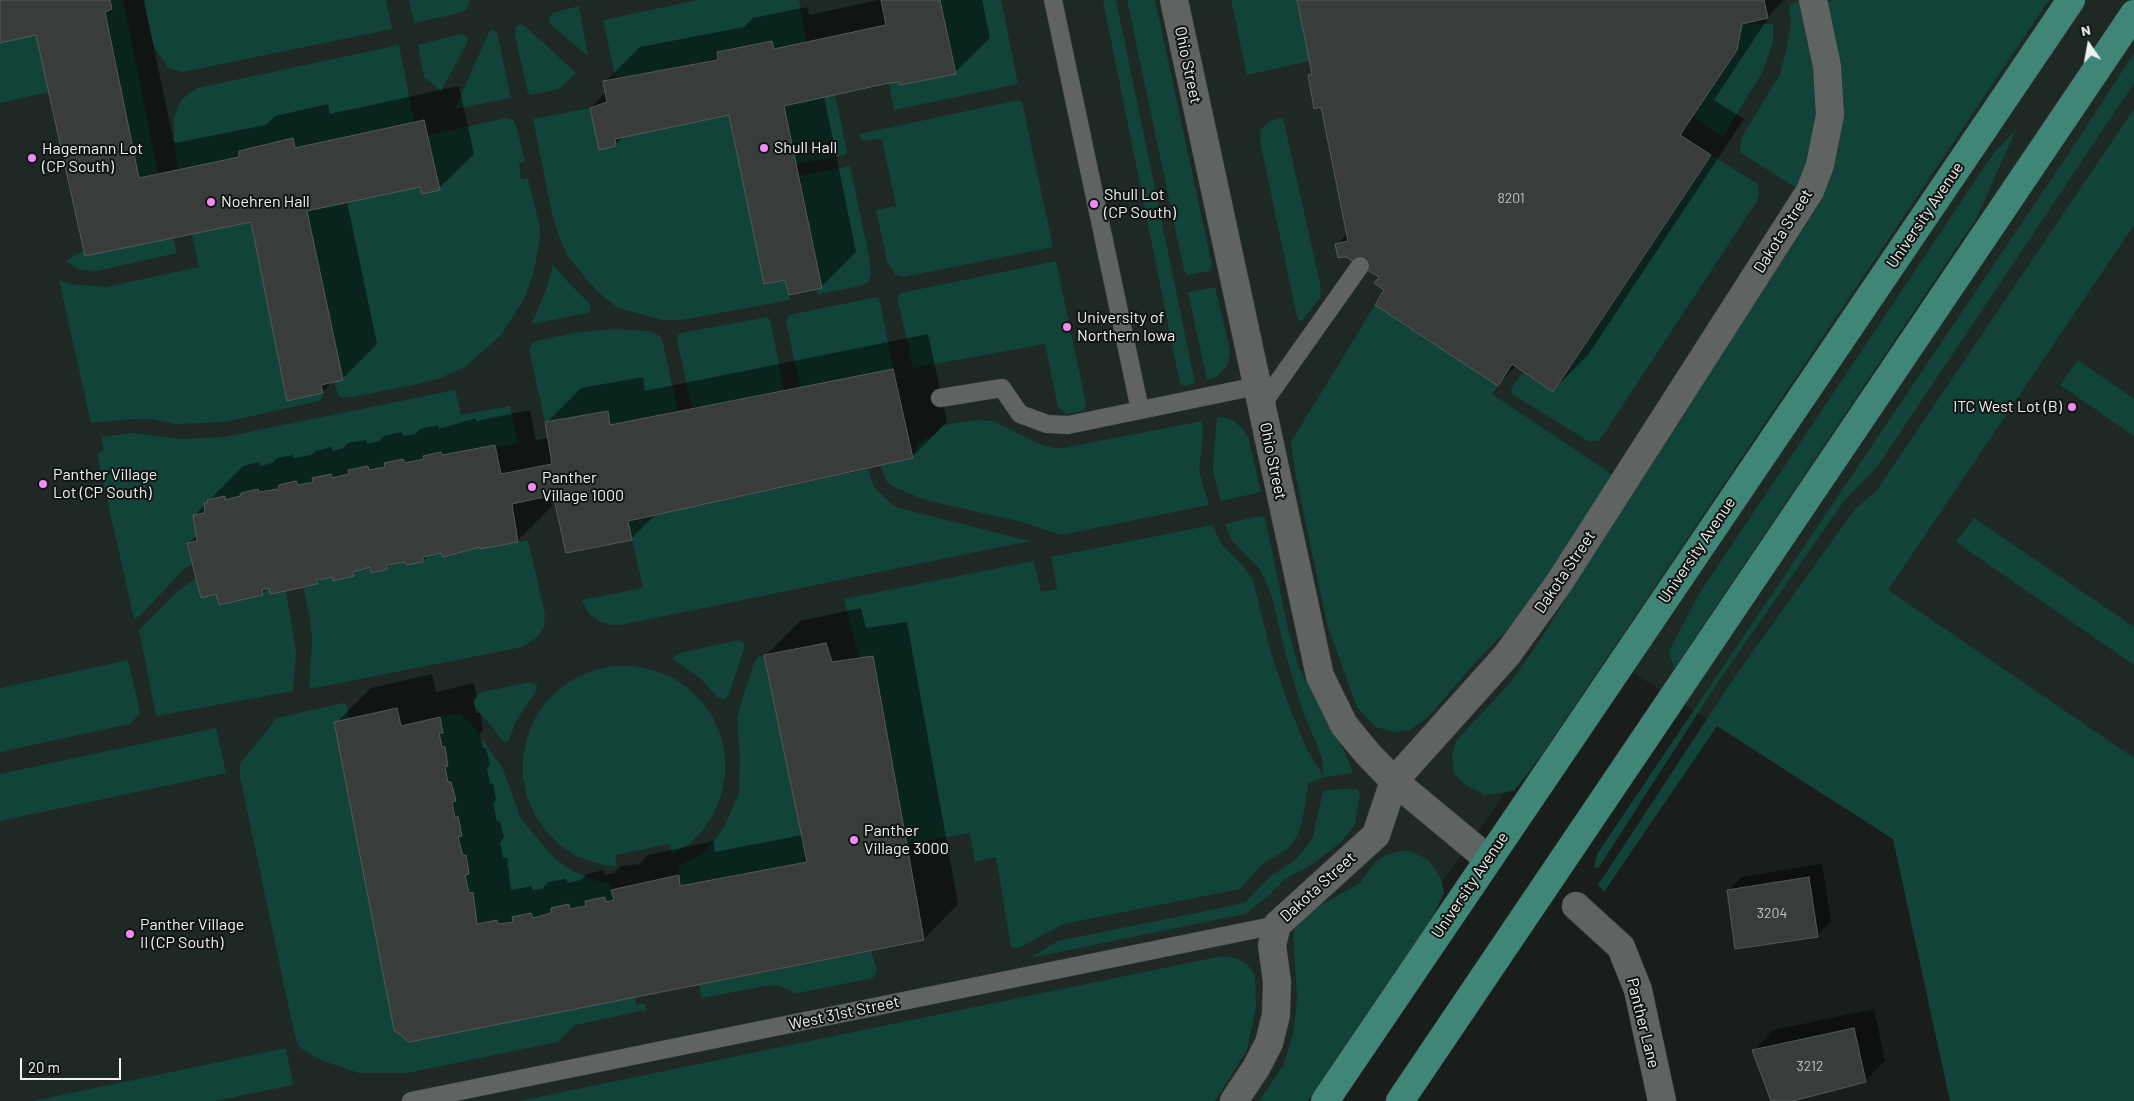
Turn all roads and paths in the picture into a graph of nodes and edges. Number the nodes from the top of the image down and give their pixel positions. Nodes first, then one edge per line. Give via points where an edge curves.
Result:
1 (1053, 0) edge
2 (1174, 0) edge
3 (1813, 0) edge
4 (2070, 0) edge
5 (2134, 14) edge
6 (1360, 266) dead end
7 (1259, 396) junction
8 (940, 398) dead end
9 (1140, 410) junction
10 (1394, 781) junction
11 (1488, 859) junction
12 (1576, 906) dead end
13 (1277, 925) junction
14 (410, 1101) edge
15 (1234, 1101) edge
16 (1325, 1101) edge
17 (1400, 1101) edge
18 (1662, 1101) edge

1 - 9 lane
2 - 7 street, Ohio Street
3 - 10 street, Dakota Street via 1827,66 1830,115 1820,165 1810,191 1559,583 1507,655
4 - 11 main road, University Avenue
5 - 17 main road
6 - 7 lane
7 - 9 lane
7 - 10 street, Ohio Street via 1320,676 1344,726
8 - 9 lane via 1002,388 1020,414 1047,424 1068,425
10 - 11 street, Ohio Street
10 - 13 street, Dakota Street via 1376,834
11 - 16 main road, University Avenue
12 - 18 street, Panther Lane via 1621,947 1638,990
13 - 14 lane, West 31st Street
13 - 15 street, Dakota Street via 1272,945 1277,982 1269,1043

